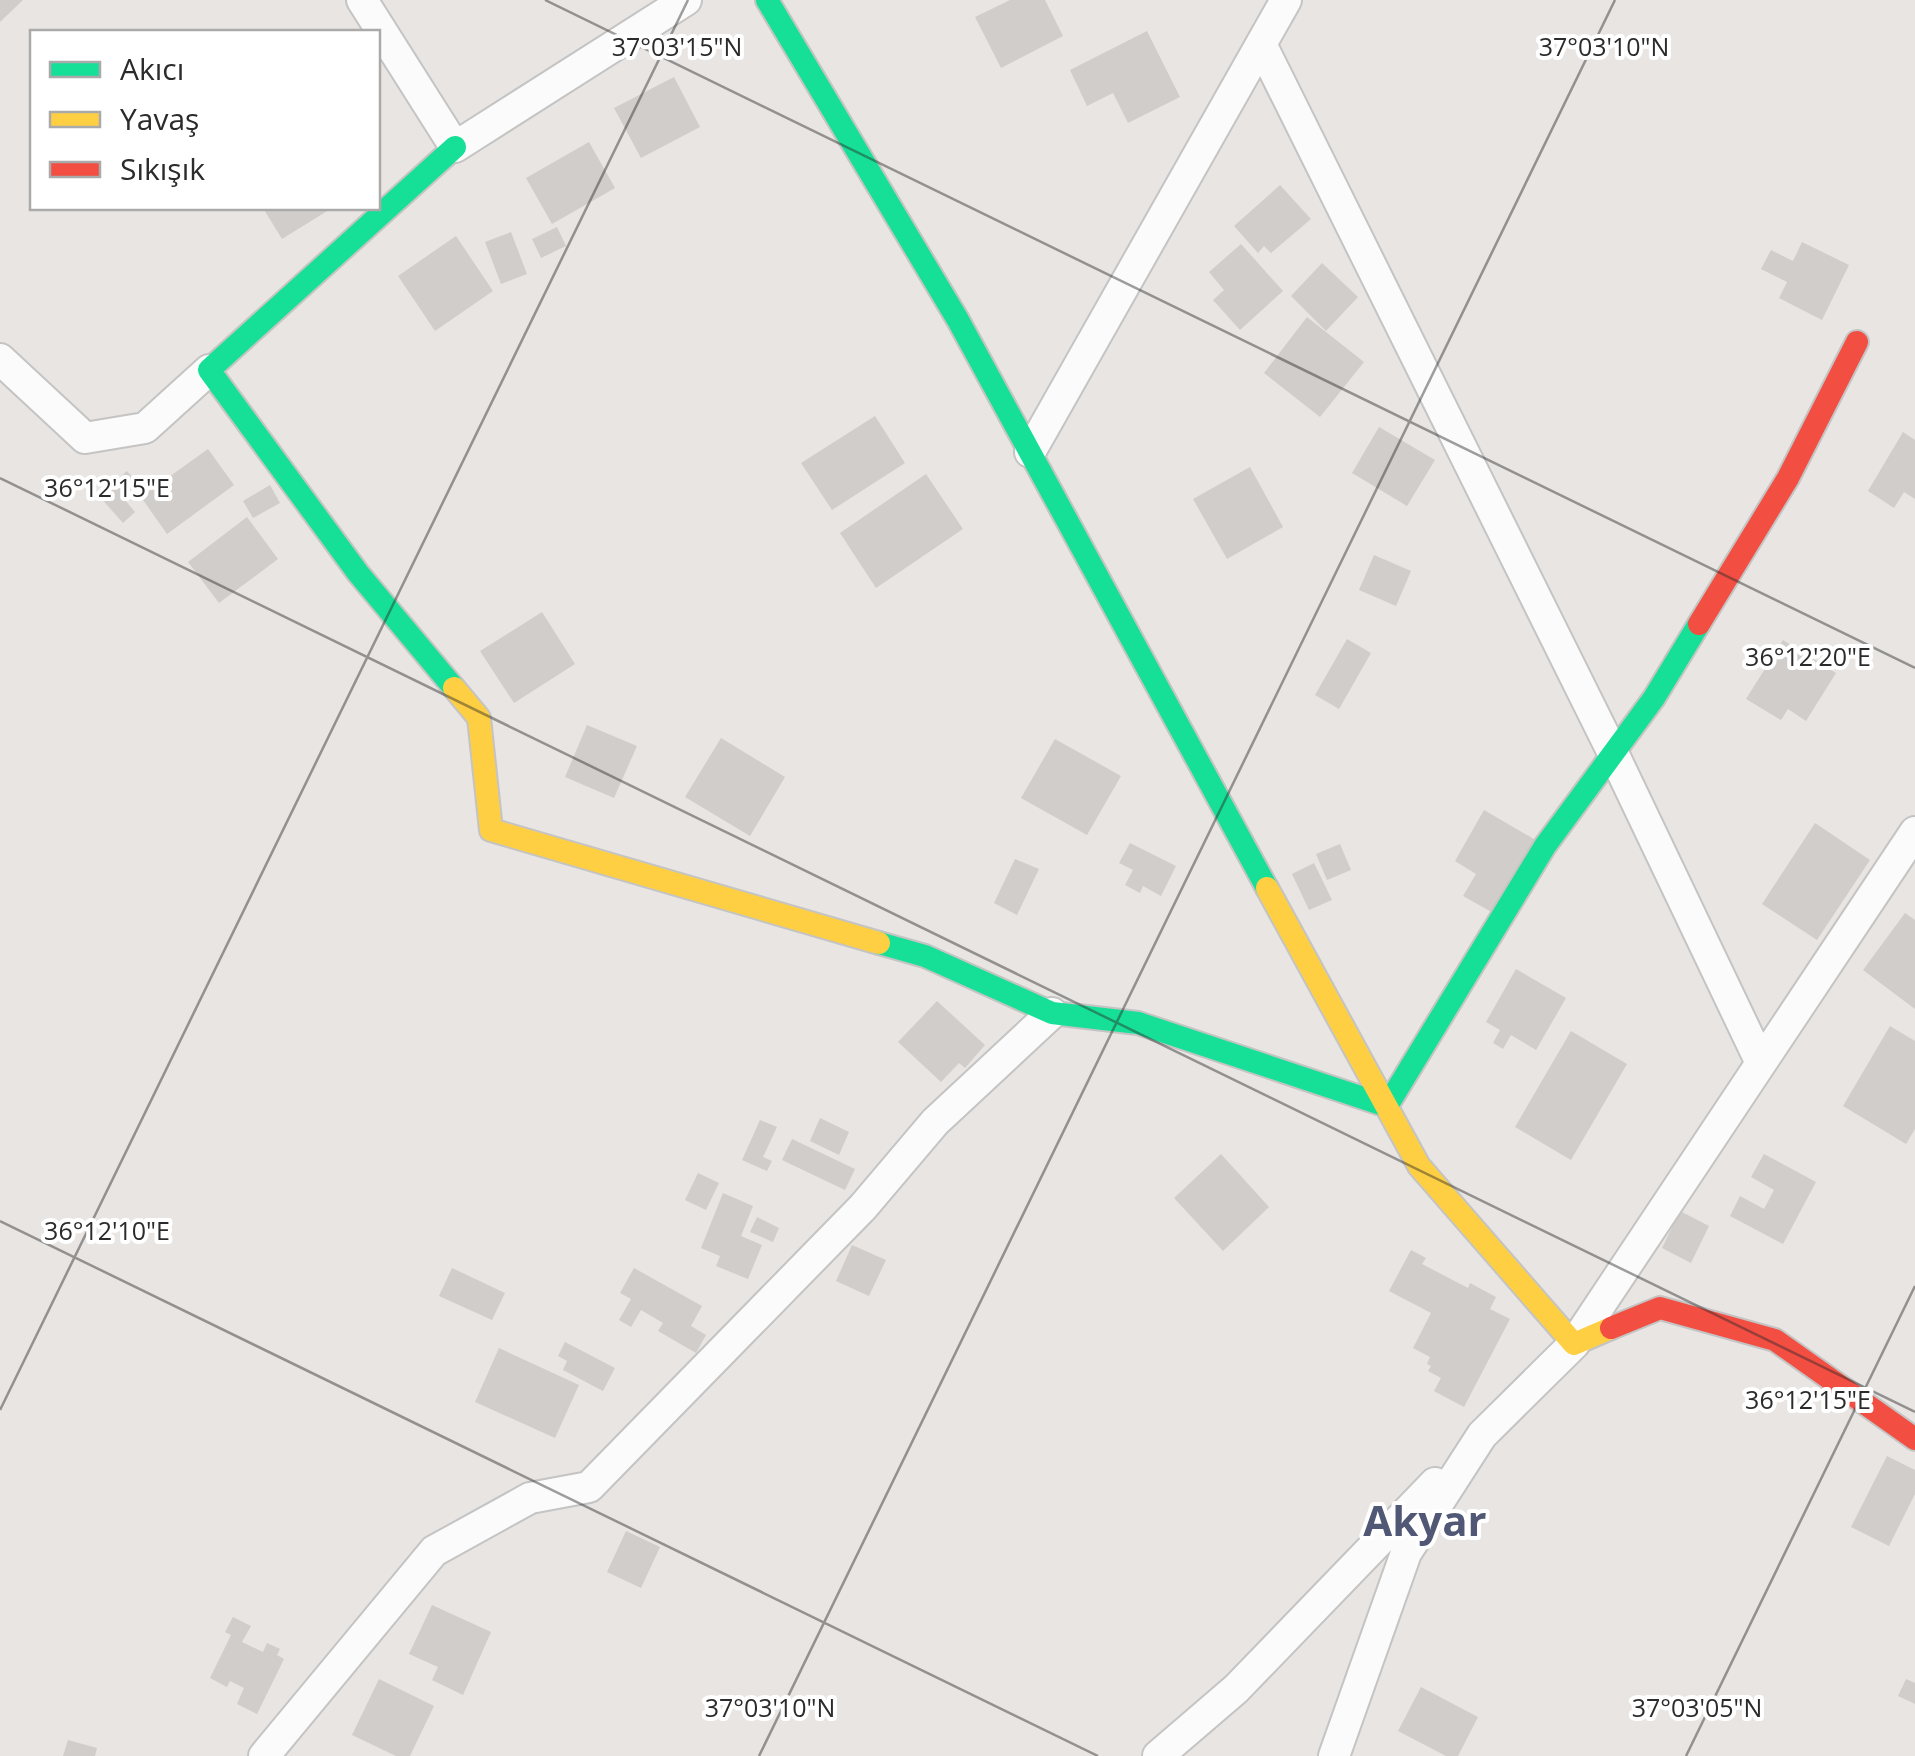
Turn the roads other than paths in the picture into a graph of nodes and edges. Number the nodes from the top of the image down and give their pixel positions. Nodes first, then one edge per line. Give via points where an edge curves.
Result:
1 (362, 0) edge
2 (686, 0) edge
3 (766, 0) edge
4 (1286, 0) edge
5 (1261, 44) junction
6 (455, 147) junction
7 (1857, 342) dead end
8 (0, 359) edge
9 (209, 370) junction
10 (1030, 452) junction
11 (1613, 752) junction
12 (1915, 832) edge
13 (1052, 1013) junction
14 (1762, 1063) junction
15 (1387, 1106) junction
16 (1574, 1344) junction
17 (1482, 1434) junction
18 (1915, 1439) edge
19 (264, 1756) edge
20 (1158, 1756) edge
21 (1334, 1756) edge

1 - 6 street
2 - 6 street
3 - 10 street
4 - 5 street
5 - 10 street
5 - 11 street
6 - 9 street
7 - 11 street via 1788,478 1654,698
8 - 9 street via 86,438 145,428
9 - 13 street via 358,573 479,718 491,830 925,956
10 - 15 street
11 - 14 street
11 - 15 street via 1545,846
12 - 14 street
13 - 15 street via 1138,1023
13 - 19 street via 935,1122 862,1207 589,1487 530,1498 434,1551
14 - 16 street
15 - 16 street via 1419,1166
16 - 17 street
16 - 18 street via 1660,1308 1736,1329 1775,1340
17 - 20 street via 1236,1688
17 - 21 street via 1406,1553

